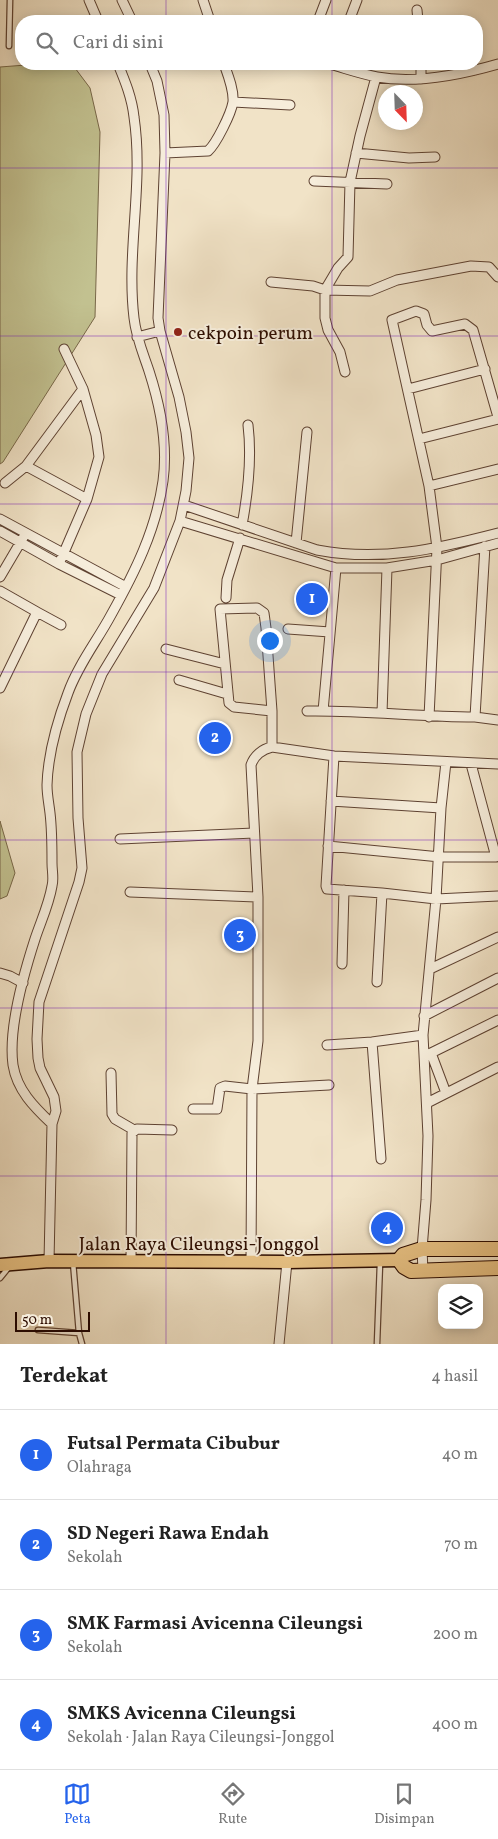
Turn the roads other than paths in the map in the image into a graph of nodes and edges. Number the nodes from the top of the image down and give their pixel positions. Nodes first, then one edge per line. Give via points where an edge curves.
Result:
1 (10, 0) edge
2 (89, 0) edge
3 (122, 0) edge
4 (202, 0) edge
5 (326, 0) edge
6 (357, 0) edge
7 (417, 10) dead end
8 (95, 15) edge
9 (129, 15) edge
10 (208, 15) edge
11 (320, 15) edge
12 (351, 15) edge
13 (417, 15) edge
14 (9, 46) dead end
15 (498, 64) edge
16 (483, 67) edge
17 (120, 70) edge
18 (152, 70) edge
19 (226, 70) edge
20 (351, 70) edge
21 (421, 70) edge
22 (472, 70) edge
23 (376, 77) junction
24 (421, 78) junction
25 (233, 102) junction
26 (290, 105) dead end
27 (165, 153) junction
28 (356, 153) junction
29 (435, 157) dead end
30 (314, 181) dead end
31 (350, 182) junction
32 (387, 184) dead end
33 (498, 276) edge
34 (271, 282) dead end
35 (325, 290) junction
36 (157, 332) junction
37 (139, 337) junction
38 (64, 349) dead end
39 (485, 369) junction
40 (345, 372) dead end
41 (83, 389) junction
42 (408, 389) junction
43 (498, 418) edge
44 (248, 425) dead end
45 (307, 432) dead end
46 (419, 439) junction
47 (26, 466) junction
48 (498, 469) edge
49 (5, 483) dead end
50 (429, 486) junction
51 (87, 500) junction
52 (184, 505) junction
53 (0, 519) edge
54 (180, 520) junction
55 (242, 525) junction
56 (0, 531) edge
57 (26, 533) junction
58 (498, 533) edge
59 (240, 538) junction
60 (20, 542) junction
61 (296, 543) junction
62 (498, 543) edge
63 (485, 546) junction
64 (437, 554) junction
65 (64, 555) junction
66 (59, 564) junction
67 (336, 568) junction
68 (387, 568) junction
69 (0, 577) edge
70 (0, 591) edge
71 (124, 591) junction
72 (226, 598) dead end
73 (37, 612) junction
74 (61, 625) dead end
75 (288, 629) dead end
76 (330, 632) junction
77 (166, 649) dead end
78 (225, 664) junction
79 (179, 680) dead end
80 (0, 688) edge
81 (228, 694) junction
82 (272, 711) junction
83 (307, 711) dead end
84 (322, 711) junction
85 (382, 713) junction
86 (429, 717) junction
87 (475, 718) junction
88 (498, 720) edge
89 (272, 747) junction
90 (334, 756) junction
91 (446, 762) junction
92 (471, 764) junction
93 (498, 764) edge
94 (331, 801) junction
95 (441, 808) junction
96 (254, 833) junction
97 (120, 839) dead end
98 (328, 846) junction
99 (440, 857) junction
100 (497, 859) edge
101 (344, 890) junction
102 (130, 892) dead end
103 (382, 893) junction
104 (498, 896) edge
105 (258, 897) junction
106 (436, 900) junction
107 (498, 937) edge
108 (342, 964) dead end
109 (430, 968) junction
110 (0, 973) edge
111 (498, 978) edge
112 (377, 982) dead end
113 (23, 983) junction
114 (424, 1016) junction
115 (498, 1020) edge
116 (423, 1035) junction
117 (372, 1042) junction
118 (327, 1045) dead end
119 (427, 1054) junction
120 (498, 1067) edge
121 (111, 1073) dead end
122 (330, 1085) dead end
123 (252, 1089) junction
124 (446, 1093) junction
125 (427, 1103) junction
126 (193, 1109) dead end
127 (52, 1124) junction
128 (134, 1130) junction
129 (172, 1130) dead end
130 (381, 1159) dead end
131 (422, 1249) junction
132 (498, 1250) edge
133 (399, 1260) junction
134 (49, 1261) junction
135 (72, 1261) junction
136 (131, 1261) junction
137 (251, 1262) junction
138 (287, 1262) junction
139 (380, 1262) junction
140 (13, 1263) junction
141 (0, 1265) edge
142 (498, 1268) edge
143 (423, 1271) junction
144 (0, 1278) edge
145 (38, 1330) dead end
146 (79, 1333) junction
147 (82, 1344) edge
148 (279, 1344) edge
149 (377, 1344) edge

1 - 14 lane
2 - 8 street
3 - 9 street
4 - 10 street
5 - 11 street
6 - 12 street
7 - 13 street
15 - 16 street
17 - 37 street via 129,92 137,146 131,292
18 - 27 street via 164,115
19 - 25 street
20 - 23 street
21 - 24 street
22 - 24 street
23 - 24 street
23 - 28 street
25 - 26 street
25 - 27 street via 209,151
27 - 36 street
28 - 29 street
28 - 31 street
30 - 31 street
31 - 32 street
31 - 35 street via 348,257
33 - 35 street via 489,267 471,266 397,280 370,291
34 - 35 street
35 - 40 street via 328,330 339,350
36 - 37 street
36 - 52 street via 179,397 186,432 189,458
37 - 71 street via 158,401 165,456 164,478 148,544
38 - 41 street
39 - 42 street
39 - 42 street via 477,338 469,326 465,324 432,331 424,314 416,311 392,320
39 - 43 street
41 - 47 street
41 - 51 street via 99,457
42 - 46 street
43 - 46 street
44 - 55 street via 249,472
45 - 61 street
46 - 50 street
47 - 49 street
47 - 51 street
48 - 50 street
50 - 64 street
51 - 65 street
52 - 54 street
52 - 55 street
53 - 57 street
54 - 59 street
54 - 127 street via 154,588 102,674 86,714 77,752 82,868 39,1002 38,1058 54,1097 56,1111
55 - 61 street
56 - 60 street
57 - 60 street
57 - 65 street
58 - 64 street
59 - 67 street
59 - 72 street via 227,580
60 - 66 street
60 - 69 street
61 - 64 street via 317,550 358,556
62 - 63 street
63 - 64 street
63 - 87 street
64 - 68 street
64 - 86 street
65 - 66 street
65 - 71 street
66 - 71 street
67 - 68 street
67 - 76 street
68 - 85 street
70 - 73 street
71 - 113 street via 79,668 54,737 47,786 53,884
73 - 74 street
73 - 80 street
75 - 76 street
76 - 84 street
77 - 78 street
78 - 81 street
78 - 82 street via 220,609 261,610 265,617
79 - 81 street
81 - 82 street via 229,703 234,707
82 - 89 street
83 - 84 street
84 - 85 street
85 - 86 street
86 - 87 street
87 - 88 street
89 - 90 street
89 - 96 street via 256,756 250,765
90 - 91 street
90 - 94 street
91 - 92 street
91 - 95 street
92 - 93 street
92 - 100 street
94 - 95 street
94 - 98 street
95 - 99 street
96 - 97 street
96 - 105 street
98 - 99 street
98 - 101 street via 326,888
99 - 100 street
99 - 106 street
101 - 103 street
101 - 108 street
102 - 105 street
103 - 106 street
103 - 112 street
104 - 106 street
105 - 123 street via 258,1041
106 - 109 street
107 - 109 street
109 - 114 street
110 - 113 street
111 - 114 street
113 - 127 street via 13,1064 27,1099
114 - 116 street
115 - 119 street
116 - 117 street
116 - 119 street
117 - 118 street
117 - 130 street
119 - 124 street
119 - 125 street
120 - 124 street
121 - 128 street via 112,1114
122 - 123 street
123 - 126 street via 222,1087 217,1108
123 - 137 street
124 - 125 street
125 - 131 street via 427,1182
127 - 134 street
128 - 129 street
128 - 136 street
131 - 132 highway, Jalan Raya Cileungsi-Jonggol
131 - 133 highway, Jalan Raya Cileungsi-Jonggol via 403,1254
131 - 143 street
133 - 139 main road, Jalan Raya Cileungsi-Jonggol
133 - 143 highway via 411,1271
134 - 135 main road, Jalan Raya Cileungsi-Jonggol
134 - 140 main road, Jalan Raya Cileungsi-Jonggol
135 - 136 main road, Jalan Raya Cileungsi-Jonggol
135 - 146 lane
136 - 137 main road, Jalan Raya Cileungsi-Jonggol
137 - 138 main road, Jalan Raya Cileungsi-Jonggol
138 - 139 main road, Jalan Raya Cileungsi-Jonggol
138 - 148 street
139 - 149 lane
140 - 141 main road, Jalan Raya Cileungsi-Jonggol
140 - 144 lane
142 - 143 highway
145 - 146 lane
146 - 147 lane

